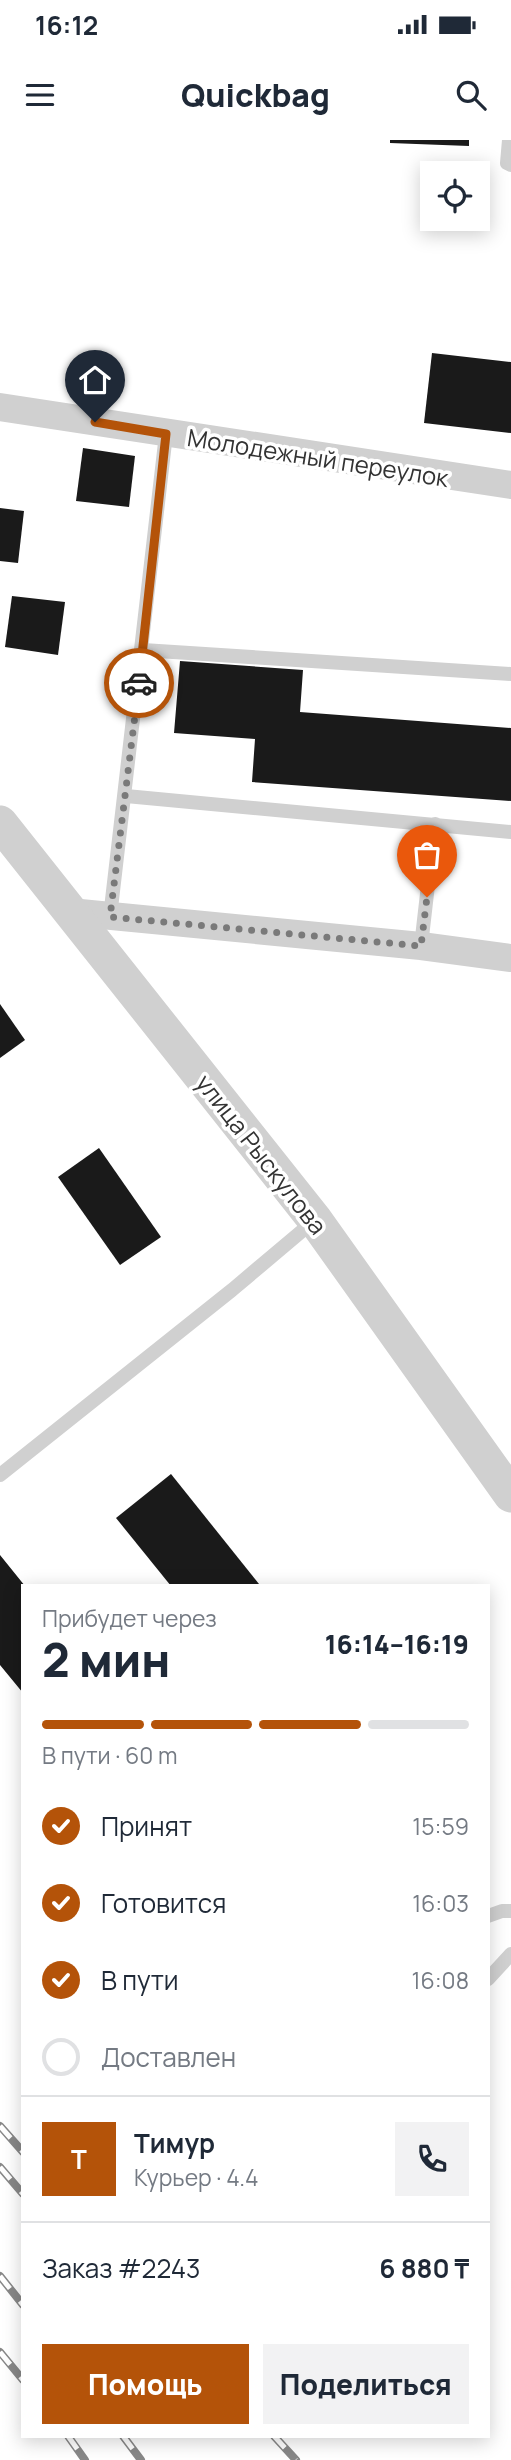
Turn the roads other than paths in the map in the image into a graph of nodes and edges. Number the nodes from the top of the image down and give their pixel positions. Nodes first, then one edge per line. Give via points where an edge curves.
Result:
1 (509, 140) edge
2 (511, 165) edge
3 (0, 407) edge
4 (166, 434) junction
5 (511, 485) edge
6 (143, 650) junction
7 (511, 674) edge
8 (126, 796) junction
9 (0, 823) edge
10 (435, 824) junction
11 (511, 832) edge
12 (70, 912) junction
13 (110, 917) junction
14 (421, 946) junction
15 (511, 958) edge
16 (315, 1220) junction
17 (0, 1475) edge
18 (511, 1495) edge
19 (511, 1911) edge
20 (490, 1915) edge
21 (511, 1954) edge
22 (490, 1977) edge

1 - 2 lane via 507,163
3 - 4 street, Молодежный переулок
4 - 5 street, Молодежный переулок
4 - 6 lane
6 - 7 lane
6 - 8 lane
8 - 10 lane
8 - 13 lane
9 - 12 street, улица Рыскулова
10 - 11 lane
10 - 14 lane
12 - 13 street
12 - 16 street, улица Рыскулова
13 - 14 street
14 - 15 street
16 - 17 lane
16 - 18 street, улица Рыскулова
19 - 20 lane
21 - 22 lane

